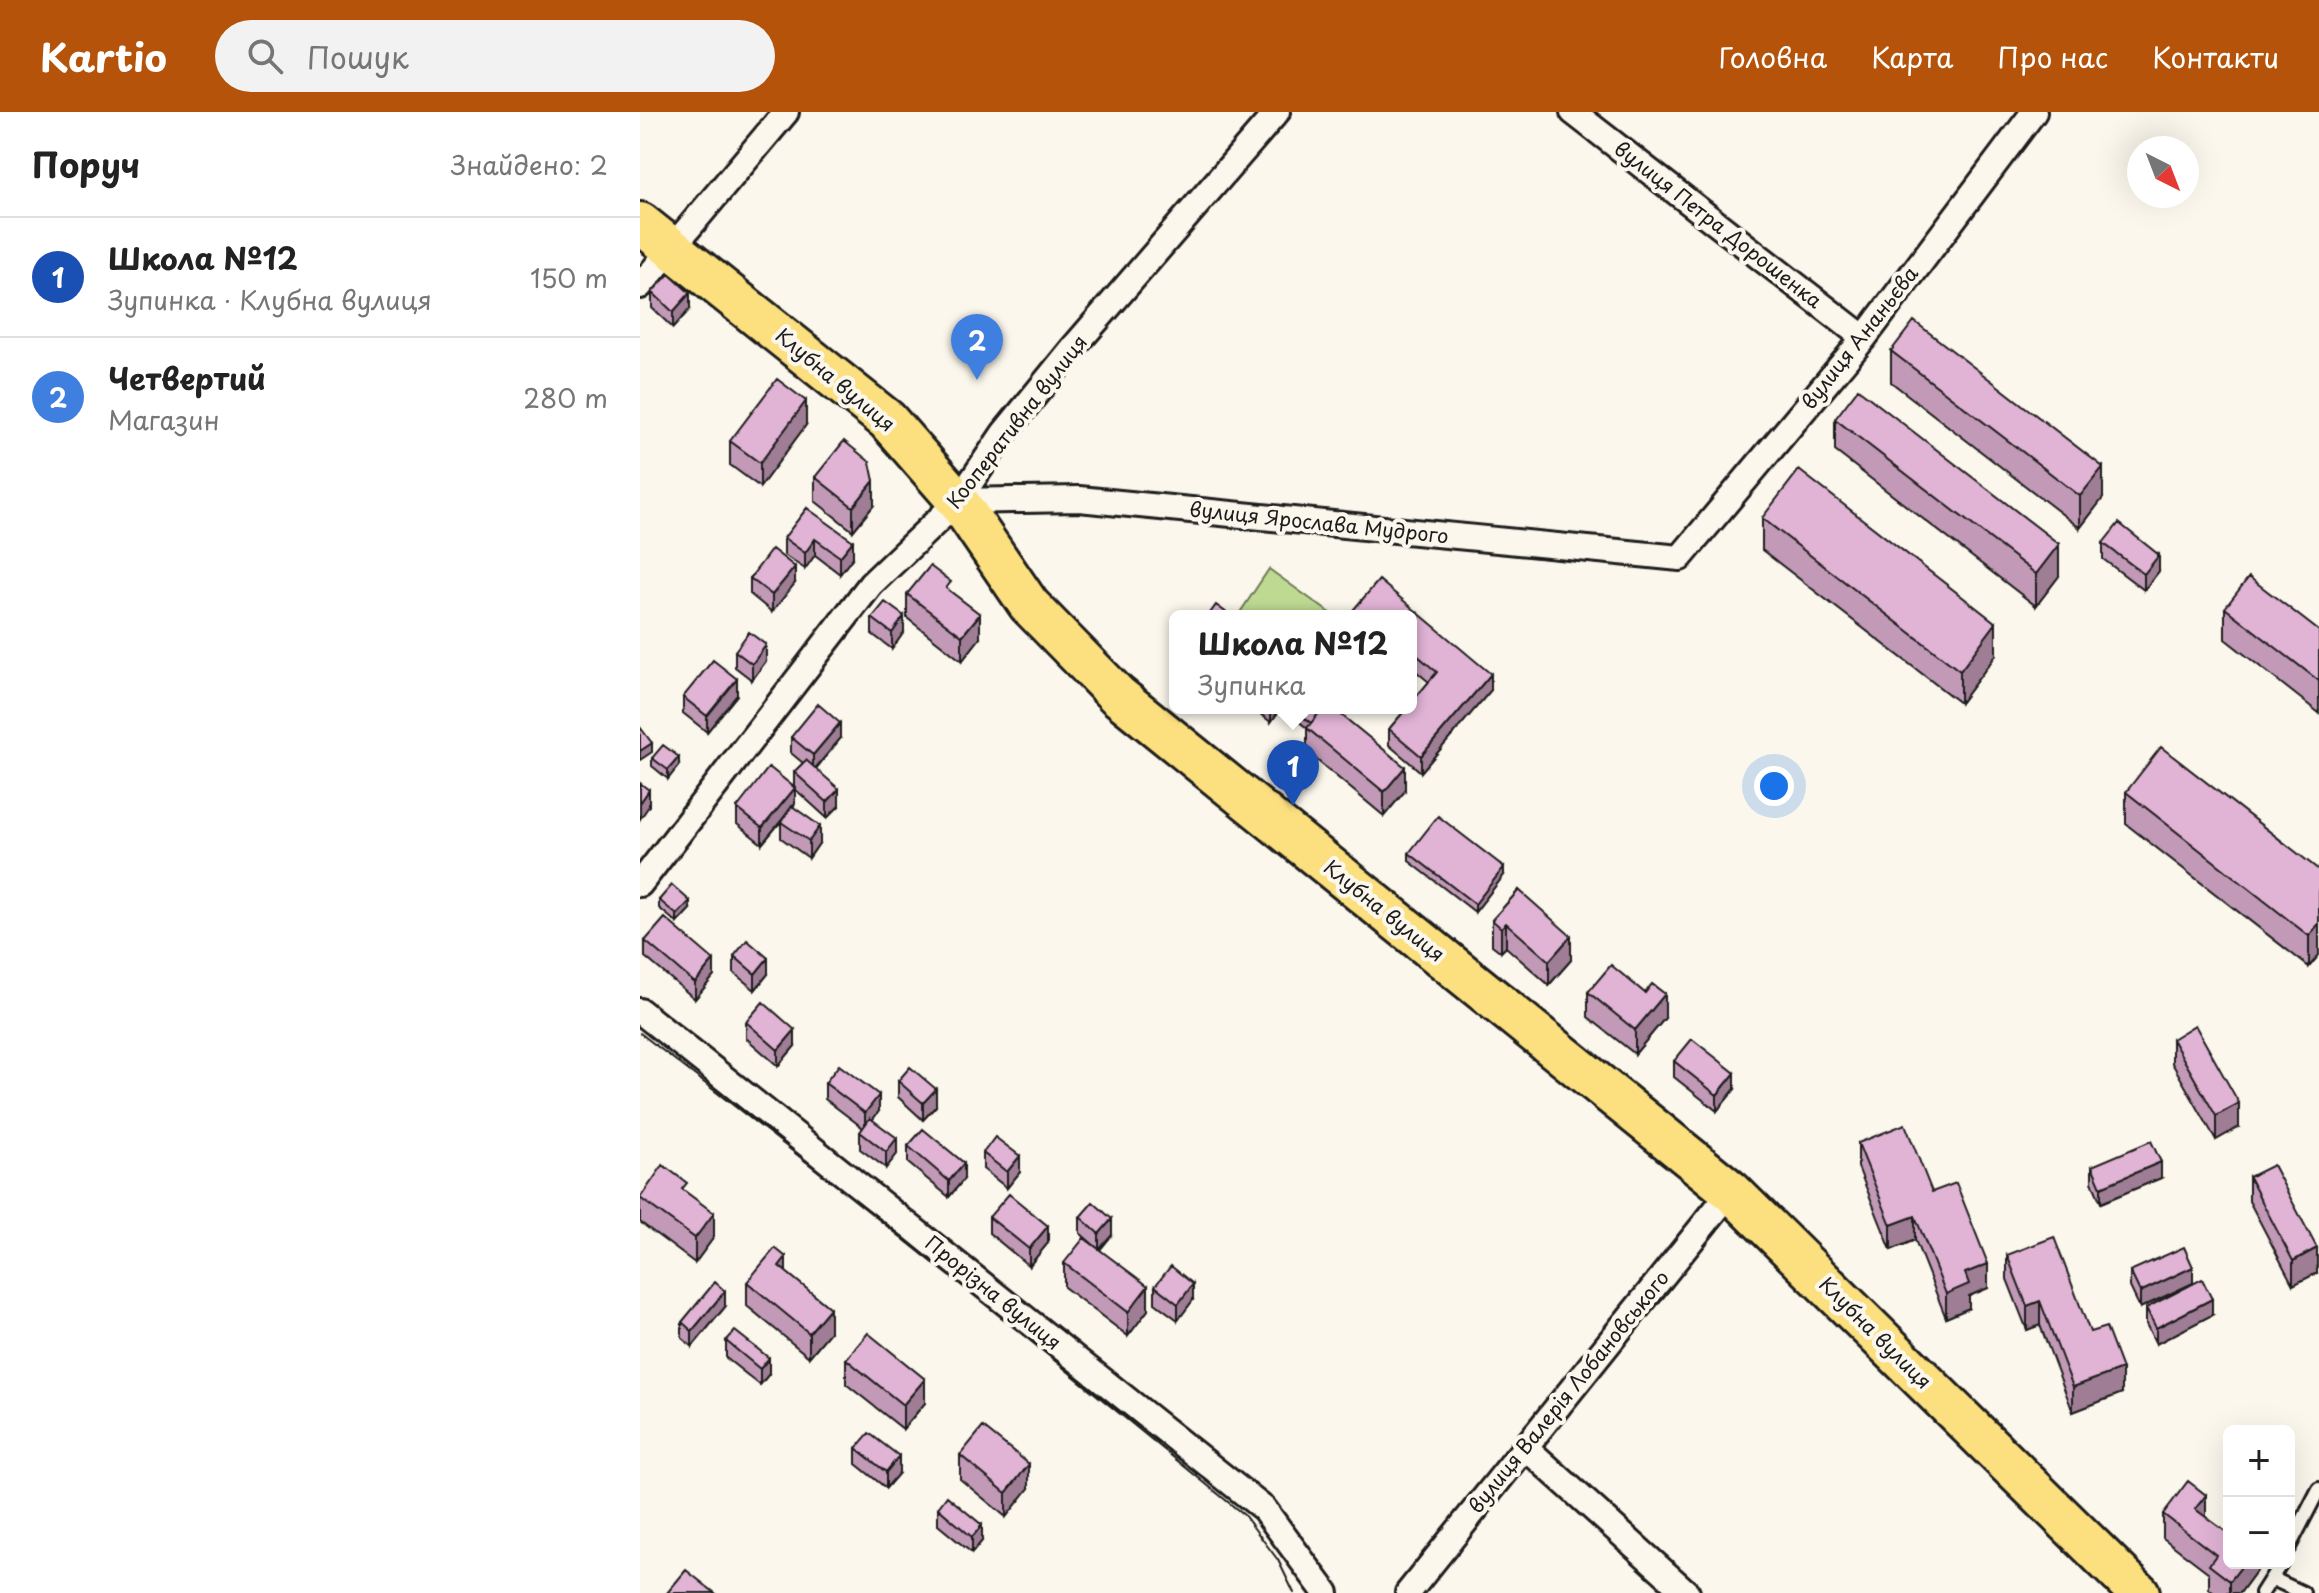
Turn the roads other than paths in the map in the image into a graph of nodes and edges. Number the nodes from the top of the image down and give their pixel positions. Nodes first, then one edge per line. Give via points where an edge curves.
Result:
1 (786, 112) edge
2 (1277, 112) edge
3 (1573, 112) edge
4 (2034, 112) edge
5 (640, 223) edge
6 (672, 247) junction
7 (640, 286) edge
8 (1864, 338) junction
9 (958, 501) junction
10 (1680, 558) joint
11 (640, 884) edge
12 (640, 1011) edge
13 (1731, 1191) junction
14 (1525, 1447) junction
15 (2319, 1489) edge
16 (2295, 1535) edge
17 (2278, 1569) edge
18 (2273, 1579) junction
19 (1326, 1593) edge
20 (1408, 1593) edge
21 (1687, 1593) edge
22 (2139, 1593) edge
23 (2262, 1593) edge
24 (2303, 1593) edge

1 - 6 street
2 - 9 street, Кооперативна вулиця via 1073,348 1004,433
3 - 8 street, вулиця Петра Дорошенка
4 - 8 street, вулиця Ананьєва
5 - 6 main road, Клубна вулиця
6 - 7 street
6 - 9 main road, Клубна вулиця via 887,420
8 - 10 street, вулиця Ананьєва
9 - 10 street, вулиця Ярослава Мудрого via 1079,499
9 - 11 street, Кооперативна вулиця via 871,584
9 - 13 main road, Клубна вулиця via 1029,605 1117,695
12 - 19 street, Прорізна вулиця via 1264,1509
13 - 14 street, вулиця Валерія Лобановського
13 - 22 main road, Клубна вулиця
14 - 20 street, вулиця Валерія Лобановського
14 - 21 street
15 - 16 lane
17 - 18 lane
18 - 23 lane
18 - 24 lane

